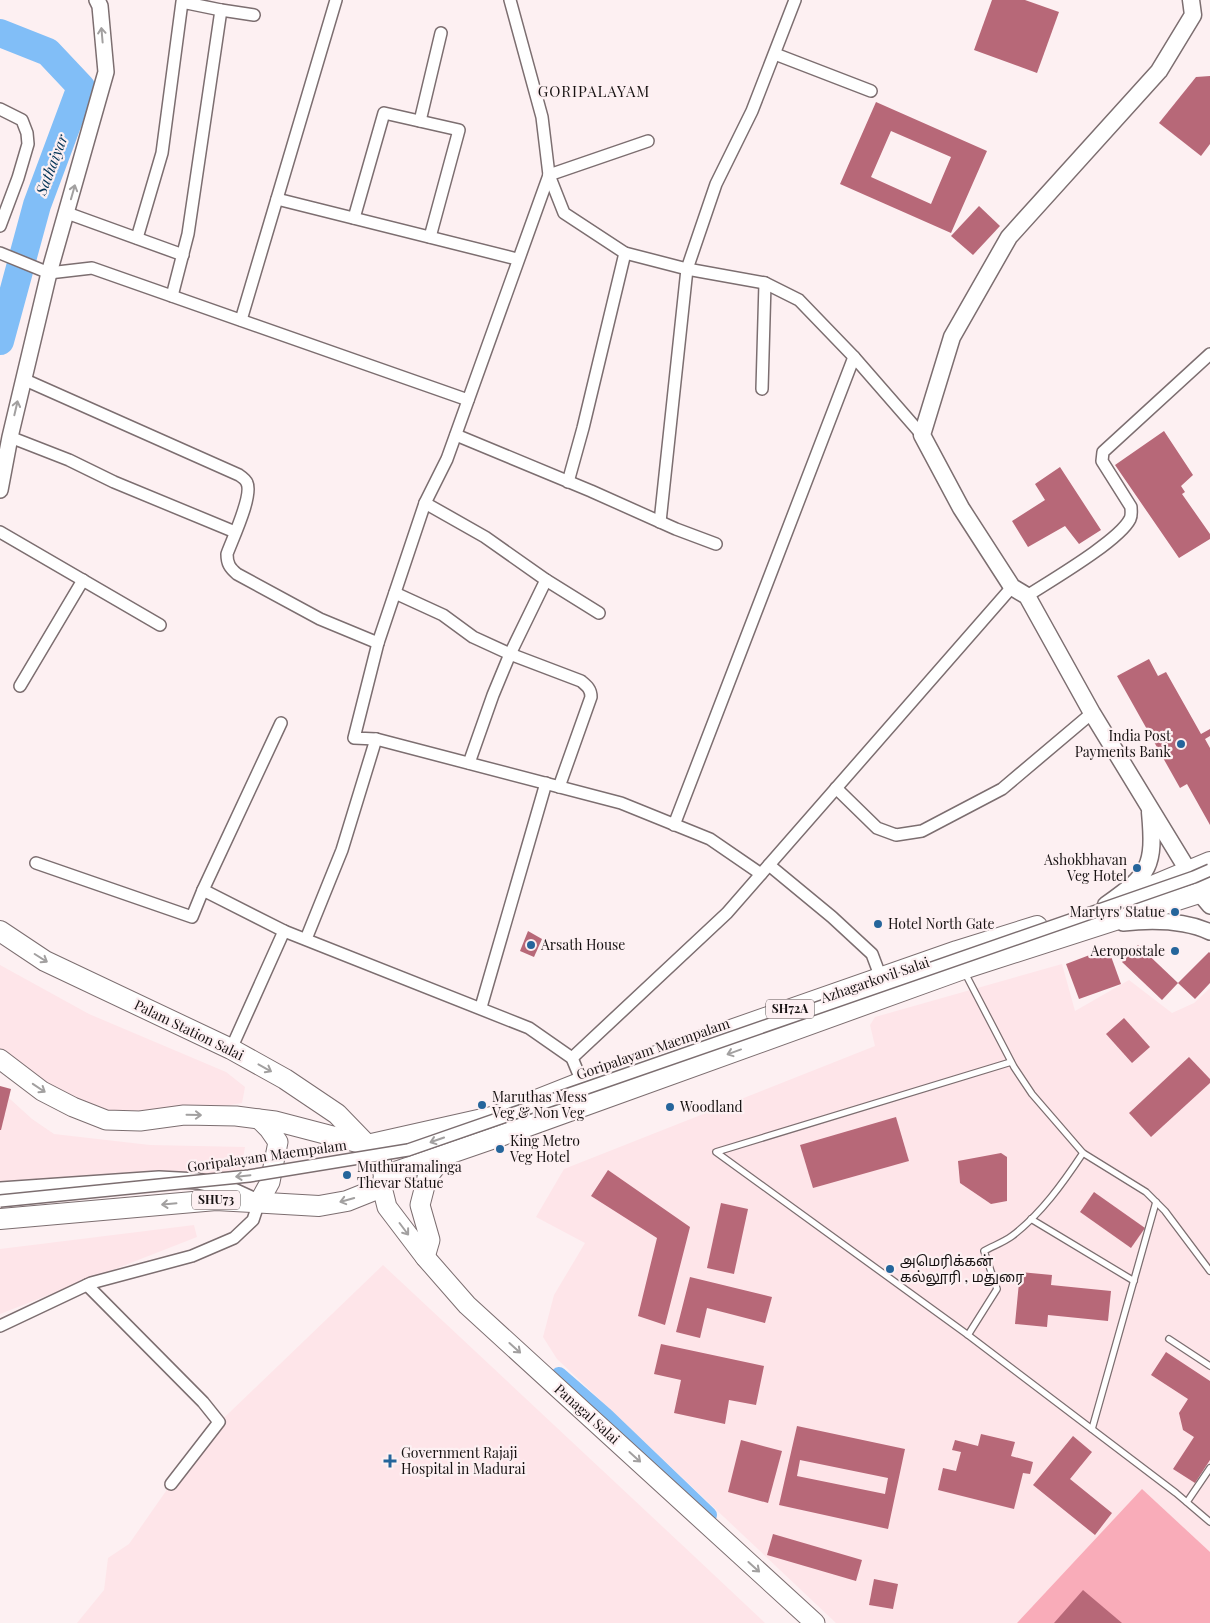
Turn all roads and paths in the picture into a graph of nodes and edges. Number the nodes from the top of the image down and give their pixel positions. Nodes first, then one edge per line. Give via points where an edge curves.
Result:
1 (97, 0) edge
2 (336, 0) edge
3 (510, 0) edge
4 (795, 0) edge
5 (1191, 0) edge
6 (221, 10) junction
7 (254, 15) dead end
8 (441, 33) dead end
9 (775, 54) junction
10 (871, 91) dead end
11 (0, 110) edge
12 (420, 121) junction
13 (648, 141) dead end
14 (549, 175) junction
15 (277, 199) junction
16 (67, 213) junction
17 (354, 218) junction
18 (0, 226) edge
19 (430, 237) junction
20 (137, 238) junction
21 (0, 253) edge
22 (626, 253) junction
23 (183, 255) junction
24 (517, 259) junction
25 (687, 269) junction
26 (49, 273) junction
27 (765, 283) junction
28 (172, 296) junction
29 (241, 320) junction
30 (1210, 354) edge
31 (854, 357) junction
32 (23, 380) junction
33 (762, 389) dead end
34 (468, 400) junction
35 (456, 434) junction
36 (922, 435) junction
37 (10, 437) junction
38 (568, 482) junction
39 (0, 490) edge
40 (425, 503) junction
41 (660, 522) junction
42 (0, 532) edge
43 (235, 532) junction
44 (716, 544) dead end
45 (83, 580) junction
46 (546, 580) junction
47 (1012, 586) junction
48 (395, 594) junction
49 (1027, 596) junction
50 (599, 613) dead end
51 (160, 625) dead end
52 (378, 643) junction
53 (510, 654) junction
54 (20, 686) dead end
55 (1092, 713) junction
56 (281, 723) dead end
57 (376, 739) junction
58 (469, 763) junction
59 (546, 783) junction
60 (559, 787) junction
61 (836, 788) junction
62 (1150, 807) junction
63 (674, 825) junction
64 (1210, 862) edge
65 (36, 863) dead end
66 (765, 870) junction
67 (1210, 870) edge
68 (1189, 872) junction
69 (203, 890) junction
70 (1206, 895) edge
71 (1106, 905) junction
72 (1096, 926) junction
73 (284, 930) junction
74 (0, 931) edge
75 (1210, 932) edge
76 (306, 938) junction
77 (963, 969) junction
78 (881, 978) junction
79 (481, 1008) junction
80 (231, 1049) junction
81 (572, 1058) junction
82 (0, 1059) edge
83 (1011, 1062) junction
84 (582, 1082) junction
85 (259, 1119) junction
86 (367, 1145) junction
87 (1083, 1153) junction
88 (444, 1156) junction
89 (383, 1182) junction
90 (0, 1190) edge
91 (0, 1201) edge
92 (259, 1202) junction
93 (1156, 1202) junction
94 (0, 1219) edge
95 (1031, 1219) junction
96 (425, 1257) junction
97 (1210, 1271) edge
98 (1134, 1281) junction
99 (87, 1285) junction
100 (0, 1326) edge
101 (968, 1334) junction
102 (1169, 1339) dead end
103 (1210, 1366) edge
104 (1092, 1429) junction
105 (1210, 1468) edge
106 (171, 1484) dead end
107 (1187, 1502) junction
108 (1210, 1522) edge
109 (815, 1623) edge

16 -> 1 street via 106,72
2 - 15 street
3 - 14 street via 542,117
4 - 9 street
5 - 36 main road via 1193,15 1159,71 1009,237 952,337
6 - 7 street
6 - 20 street via 182,2 162,153
6 - 23 street
8 - 12 street
9 - 10 street
9 - 25 street via 752,111 716,184
11 - 18 street via 22,120 28,144
12 - 17 street via 384,114
12 - 19 street via 459,130
13 - 14 street
14 - 22 street via 564,213
14 - 24 street
15 - 17 street
15 - 29 street
16 - 20 street
16 - 26 street
17 - 19 street
19 - 24 street
20 - 23 street
21 - 26 street
22 - 25 street
22 - 38 street
23 - 28 street
24 - 34 street
25 - 27 street
25 - 41 street
26 - 28 street via 92,268
26 - 32 street
27 - 31 street via 799,300
27 - 33 street
28 - 29 street
29 - 34 street
30 - 49 street via 1103,452 1102,461 1131,507 1132,514 1126,525 1109,542
31 - 36 street
31 - 63 street
37 -> 32 street
32 - 43 street via 239,475 249,489
34 - 35 street
35 - 38 street
35 - 40 street
36 - 47 main road via 961,508
37 - 39 street
37 - 43 street
38 - 41 street
40 - 46 street via 485,536
40 - 48 street
41 - 44 street
42 - 45 street
43 - 52 street via 227,562 237,574 320,619
45 - 51 street
45 - 54 street
46 - 50 street
46 - 53 street
47 - 49 main road
47 - 61 street
48 - 52 street
48 - 53 street via 443,616 473,636
49 - 55 main road
52 - 57 street via 354,738
53 - 58 street
53 - 60 street via 581,682 591,692
55 - 61 street via 1002,789 922,832 896,835 877,828
55 - 62 main road
56 - 69 street
57 - 58 street
57 - 76 street via 342,850
58 - 59 street
59 - 60 street
59 - 79 street
60 - 63 street via 621,803
61 - 66 street
62 - 68 main road
62 - 71 main road via 1153,842 1143,875
63 - 66 street via 710,839
64 - 68 highway, Azhagarkovil Salai / SH72A
65 - 69 street via 192,917
66 - 78 street via 832,917 872,954
66 - 81 street via 727,914
67 -> 91 street, Goripalayam Maempalam, bridge via 408,1150 249,1176
68 - 71 highway, Azhagarkovil Salai / SH72A
69 - 73 street
70 - 72 highway, Azhagarkovil Salai / SH72A
71 - 78 highway, Azhagarkovil Salai / SH72A
72 - 75 street via 1139,921 1197,926
72 - 77 highway, Azhagarkovil Salai / SH72A
73 - 76 street
73 - 80 street
74 -> 80 highway, Palam Station Salai via 45,961
76 - 79 street
77 - 83 lane
77 -> 88 highway, Azhagarkovil Salai / SH72A
78 - 84 highway, Azhagarkovil Salai / SH72A
79 - 81 street via 529,1028
80 -> 86 highway, Palam Station Salai via 285,1079 337,1114
81 - 84 street
82 -> 85 main road via 42,1091 106,1120 140,1121 184,1115
83 - 87 lane via 1032,1094
83 - 101 lane via 716,1152
84 - 86 highway, Azhagarkovil Salai / SH72A via 496,1116
85 - 86 main road
85 - 92 main road via 278,1142 270,1182
86 - 89 highway, Palam Station Salai via 381,1162
87 - 93 lane via 1146,1192
87 - 95 lane via 1065,1180
88 - 89 highway, Azhagarkovil Salai / SH72A
88 - 96 main road via 428,1178 420,1205 430,1240
89 -> 92 highway, SHU73 via 347,1200 319,1206
89 -> 96 main road, Panagal Salai via 387,1207
90 - 92 street via 159,1179 198,1181 225,1187
92 -> 94 highway, SHU73 via 216,1200
92 - 99 street via 252,1220 234,1238 192,1256
93 - 97 lane
93 - 98 lane
95 - 98 lane
95 - 101 lane via 1011,1237 984,1251 997,1288
96 -> 109 main road, Panagal Salai via 467,1306
98 - 104 lane
99 - 100 street
99 - 106 street via 220,1422
101 - 104 lane
102 - 103 lane
104 - 107 lane
105 - 107 lane
107 - 108 lane

